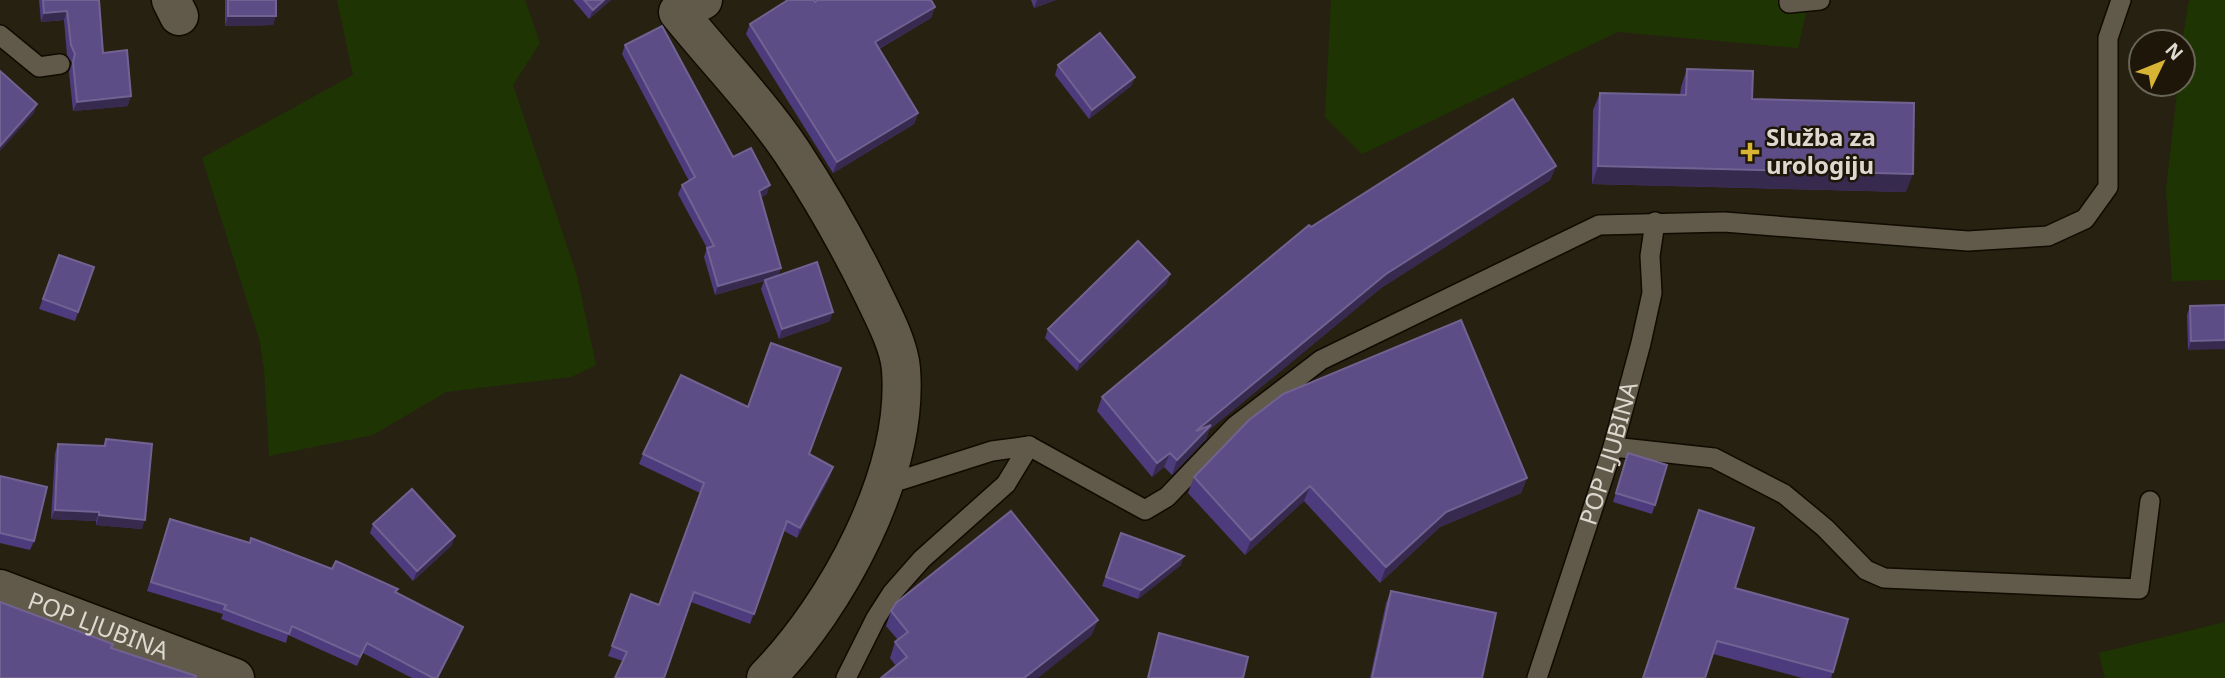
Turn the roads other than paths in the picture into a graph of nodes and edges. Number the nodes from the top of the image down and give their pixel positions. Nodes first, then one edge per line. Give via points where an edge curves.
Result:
1 (1789, 0) edge
2 (1820, 0) edge
3 (2118, 1) edge
4 (682, 4) edge
5 (0, 35) edge
6 (60, 64) dead end
7 (1655, 222) junction
8 (1029, 446) junction
9 (1613, 447) junction
10 (886, 475) junction
11 (2150, 500) dead end
12 (0, 589) edge
13 (235, 678) edge
14 (766, 678) edge
15 (846, 678) edge
16 (1537, 678) edge

1 - 2 lane
3 - 7 lane via 2108,38 2108,187 2085,219 2048,236 1968,241 1724,222
4 - 10 street via 791,150 850,248 882,314 901,368 898,428
5 - 6 lane via 39,67
7 - 8 lane via 1600,225 1321,360 1235,426 1167,497 1145,510
7 - 9 lane, POP LJUBINA via 1650,256 1652,293
8 - 10 lane via 992,452 901,480
8 - 15 lane via 1006,484 922,559 892,593
9 - 11 lane via 1714,458 1783,494 1866,570 1884,578 2139,589
9 - 16 lane, POP LJUBINA
10 - 14 street via 853,557 820,610
12 - 13 street, POP LJUBINA

